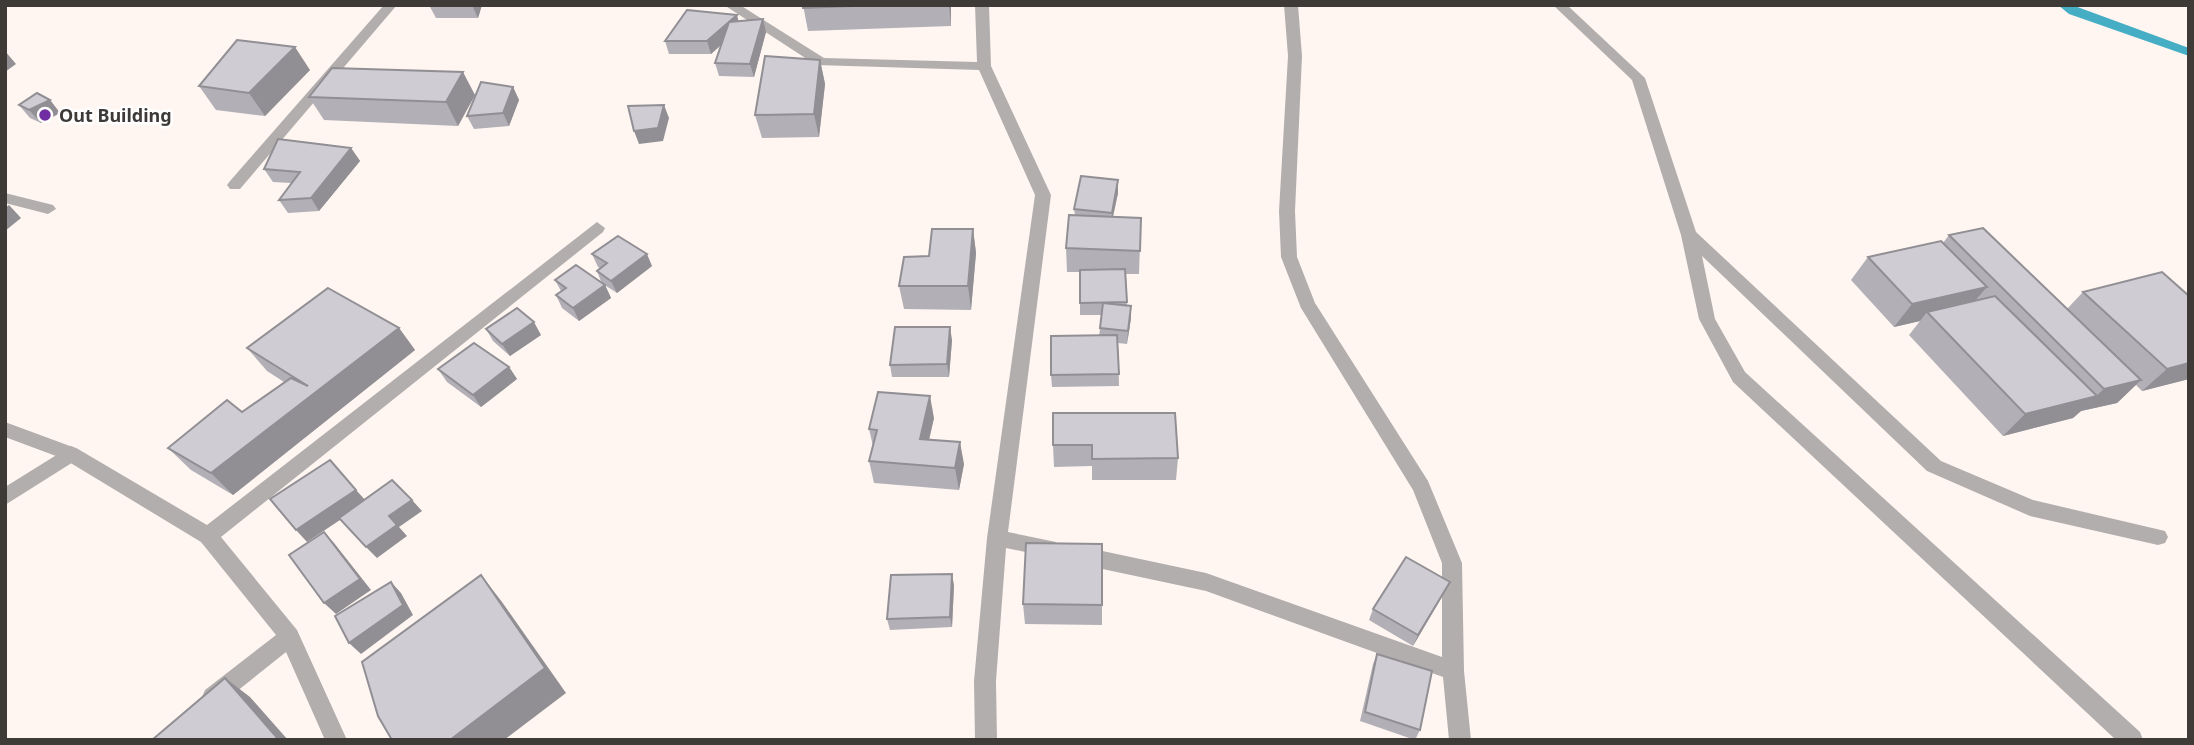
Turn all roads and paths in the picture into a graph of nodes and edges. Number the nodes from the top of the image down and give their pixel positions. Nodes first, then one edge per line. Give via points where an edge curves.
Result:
1 (391, 5) edge
2 (730, 5) edge
3 (982, 5) edge
4 (1291, 5) edge
5 (1559, 5) edge
6 (984, 66) junction
7 (235, 185) dead end
8 (5, 198) edge
9 (48, 209) dead end
10 (597, 228) dead end
11 (1689, 235) junction
12 (5, 429) edge
13 (71, 454) junction
14 (5, 497) edge
15 (208, 536) junction
16 (2158, 537) dead end
17 (997, 538) junction
18 (290, 637) junction
19 (1453, 671) junction
20 (198, 708) edge
21 (336, 740) edge
22 (986, 740) edge
23 (1460, 740) edge
24 (2133, 740) edge

1 - 7 street
2 - 6 street via 821,62
3 - 6 street
4 - 19 street via 1295,56 1289,257 1307,304 1421,487 1451,563
5 - 11 street via 1638,78
6 - 17 street via 1043,195
8 - 9 street
10 - 15 street
11 - 16 street via 1934,466 2030,508
11 - 24 street via 1707,319 1739,377
12 - 13 street
13 - 14 street
13 - 15 street
15 - 18 street
17 - 19 street via 1206,582
17 - 22 street via 985,681
18 - 20 street
18 - 21 street
19 - 23 street

